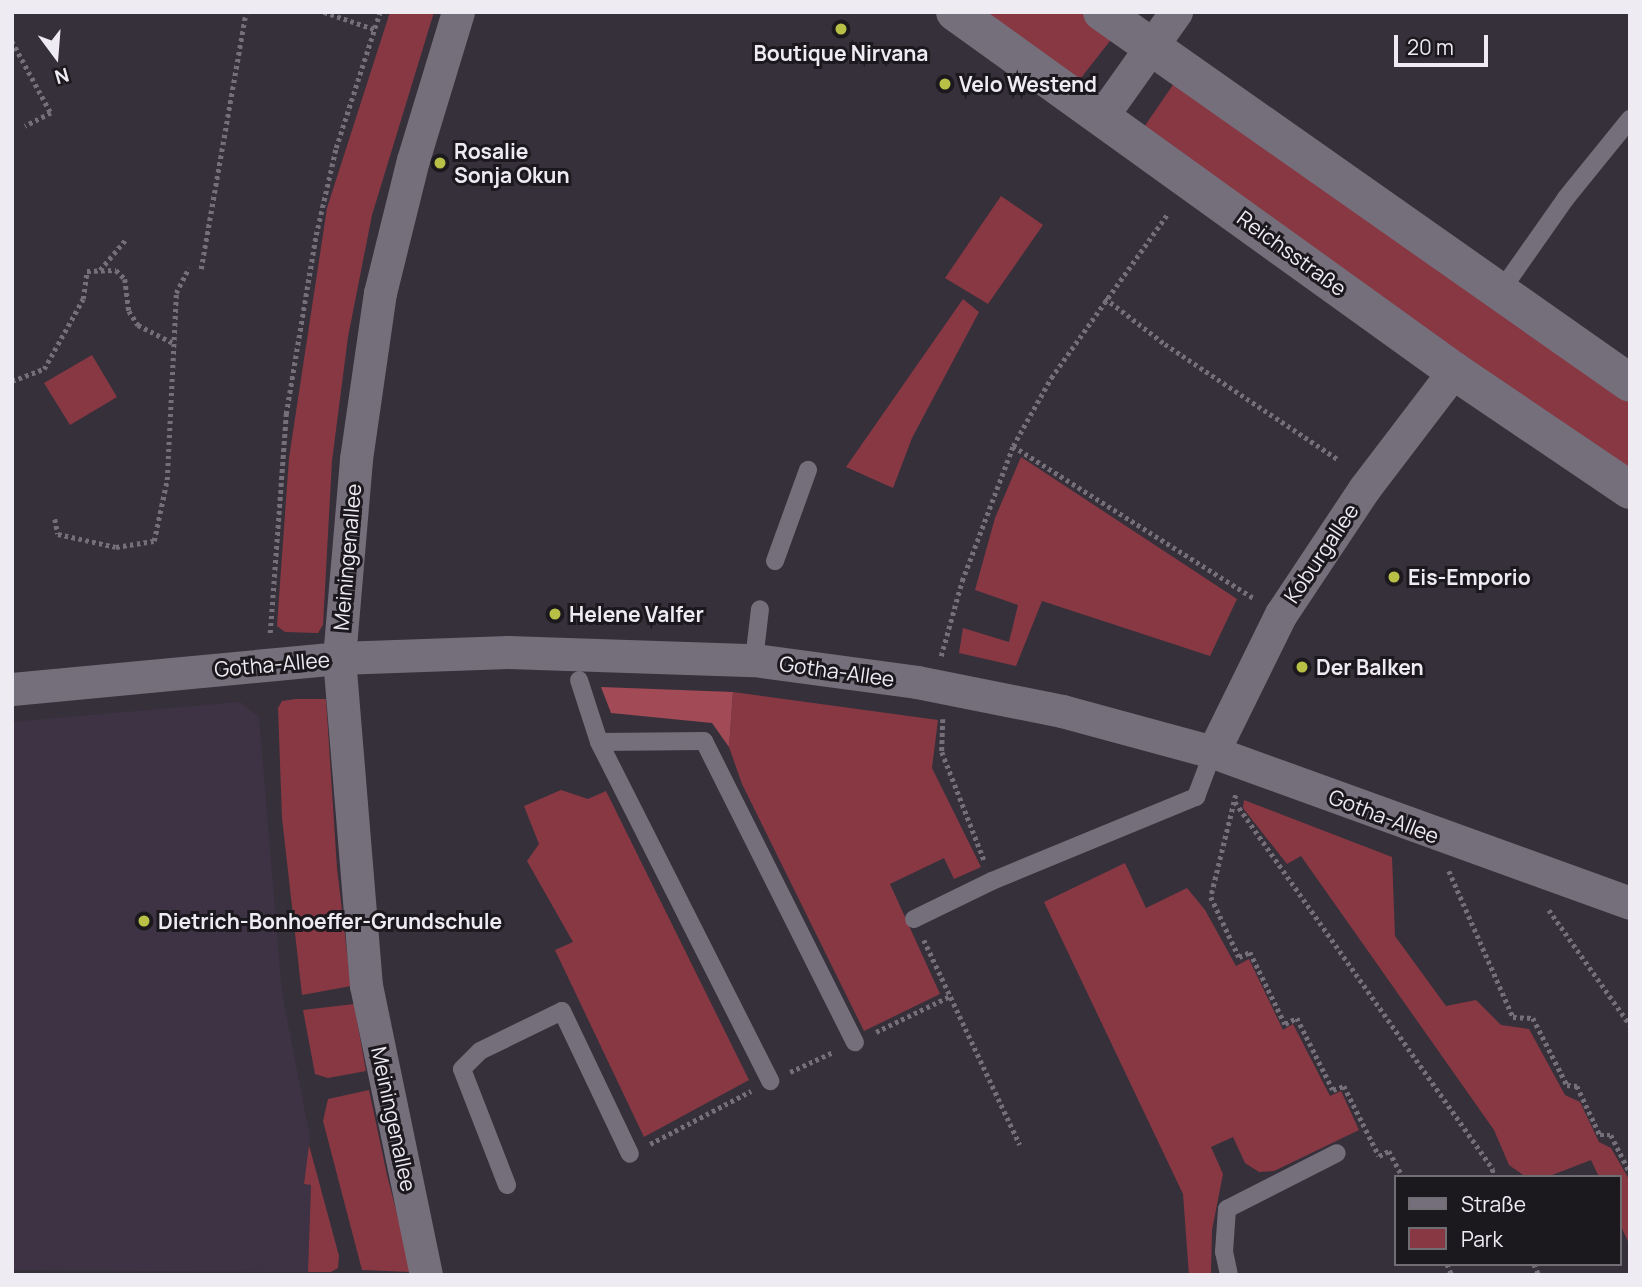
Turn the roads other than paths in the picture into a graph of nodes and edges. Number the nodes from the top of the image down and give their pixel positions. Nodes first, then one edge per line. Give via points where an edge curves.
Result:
1 (458, 12) edge
2 (955, 12) edge
3 (1102, 12) edge
4 (1176, 12) edge
5 (1152, 48) junction
6 (1102, 116) junction
7 (1630, 119) edge
8 (1500, 292) junction
9 (1454, 370) junction
10 (1630, 383) edge
11 (808, 470) dead end
12 (1630, 490) edge
13 (775, 561) dead end
14 (760, 609) dead end
15 (339, 658) junction
16 (754, 660) junction
17 (579, 680) dead end
18 (12, 689) edge
19 (599, 742) junction
20 (1213, 751) junction
21 (1630, 903) edge
22 (914, 919) road end
23 (855, 1042) dead end
24 (770, 1081) dead end
25 (1337, 1153) dead end
26 (630, 1154) dead end
27 (507, 1185) dead end
28 (426, 1275) edge
29 (1229, 1275) edge

1 - 15 street, Meiningenallee via 413,160 380,293 356,459
2 - 6 main road, Reichsstraße
3 - 5 main road
4 - 5 street
5 - 6 street
5 - 8 main road
6 - 9 main road, Reichsstraße
7 - 8 lane via 1566,198
8 - 10 main road
9 - 12 main road, Reichsstraße
9 - 20 street, Koburgallee via 1364,489 1281,614
11 - 13 lane
14 - 16 lane
15 - 16 street, Gotha-Allee via 603,652
15 - 18 street, Gotha-Allee
15 - 28 street, Meiningenallee via 352,864 366,986
16 - 20 street, Gotha-Allee via 930,685 1062,711
17 - 19 lane
19 - 23 lane via 704,741
19 - 24 lane
20 - 21 street, Gotha-Allee
20 - 22 lane via 1196,797 992,881
25 - 29 lane via 1227,1209 1224,1252
26 - 27 lane via 562,1011 480,1051 462,1069

